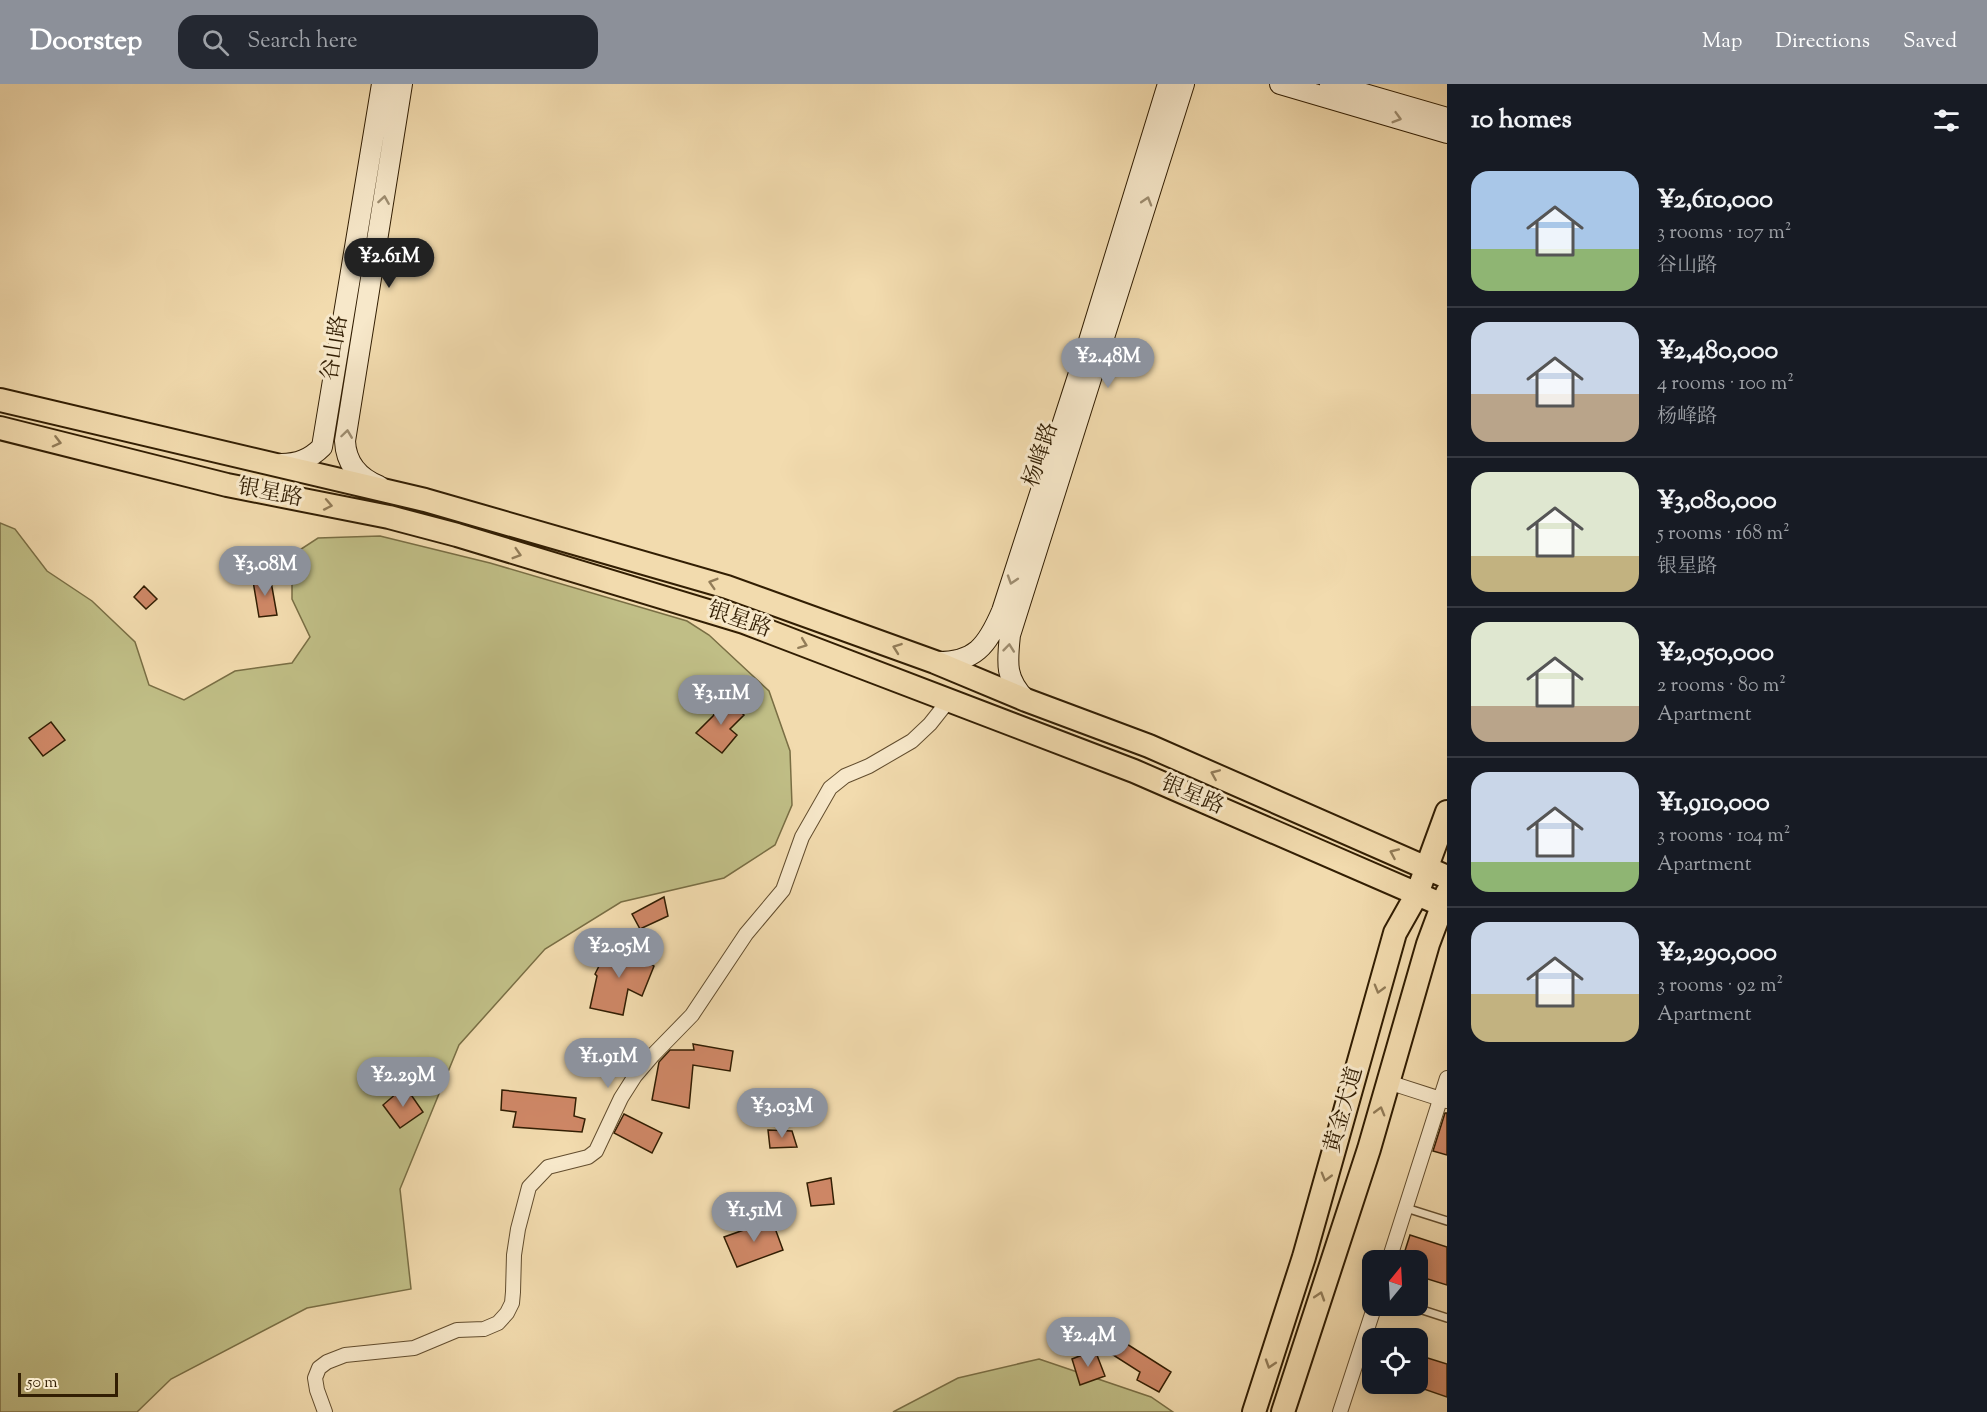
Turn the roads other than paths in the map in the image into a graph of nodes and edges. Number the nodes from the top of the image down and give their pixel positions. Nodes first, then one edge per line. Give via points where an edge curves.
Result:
1 (382, 84) edge
2 (402, 84) edge
3 (1168, 84) edge
4 (1184, 84) edge
5 (1280, 84) edge
6 (1330, 84) edge
7 (1447, 118) edge
8 (1447, 133) edge
9 (0, 400) edge
10 (0, 428) edge
11 (271, 464) junction
12 (390, 491) junction
13 (935, 662) junction
14 (949, 700) junction
15 (1026, 700) junction
16 (1447, 812) edge
17 (1437, 872) edge
18 (1417, 894) junction
19 (1446, 902) edge
20 (1447, 1078) edge
21 (1388, 1082) junction
22 (1444, 1100) edge
23 (1406, 1208) junction
24 (1447, 1221) edge
25 (1392, 1250) edge
26 (1428, 1312) edge
27 (1371, 1316) edge
28 (1447, 1318) edge
29 (325, 1412) edge
30 (1254, 1412) edge
31 (1284, 1412) edge
32 (1340, 1412) edge

1 - 11 main road, 谷山路 via 322,447 294,464
12 -> 2 main road, 谷山路 via 356,471 345,441
3 -> 13 main road, 杨峰路 via 1002,611 978,651 957,661
15 -> 4 main road, 杨峰路 via 1017,691 1008,670 1010,635
5 -> 8 main road
6 - 7 main road
9 - 11 main road, 银星路
10 -> 14 main road, 银星路 via 227,485 389,517 457,535 733,618
11 - 12 main road, 银星路
13 -> 12 main road, 银星路 via 727,587
13 - 15 main road, 银星路
14 - 18 main road, 银星路 via 1143,774
14 - 29 street via 912,741 830,788 802,837 783,890 746,934 692,1015 635,1076 596,1151 588,1157 548,1167 529,1187 518,1229 512,1303 507,1313 498,1323 484,1329 457,1330 414,1348 345,1355 327,1362 315,1378
17 -> 15 main road, 银星路 via 1220,776
16 - 17 main road, 黄金大道
17 - 18 main road, 黄金大道
18 - 19 main road, 银星路
18 -> 30 main road, 黄金大道 via 1395,933 1304,1257
19 - 21 main road, 黄金大道 via 1428,944
20 - 22 street
21 - 22 street
31 -> 21 main road, 黄金大道
22 - 23 street
23 - 24 lane
23 - 25 street
26 - 28 lane
27 - 32 street

